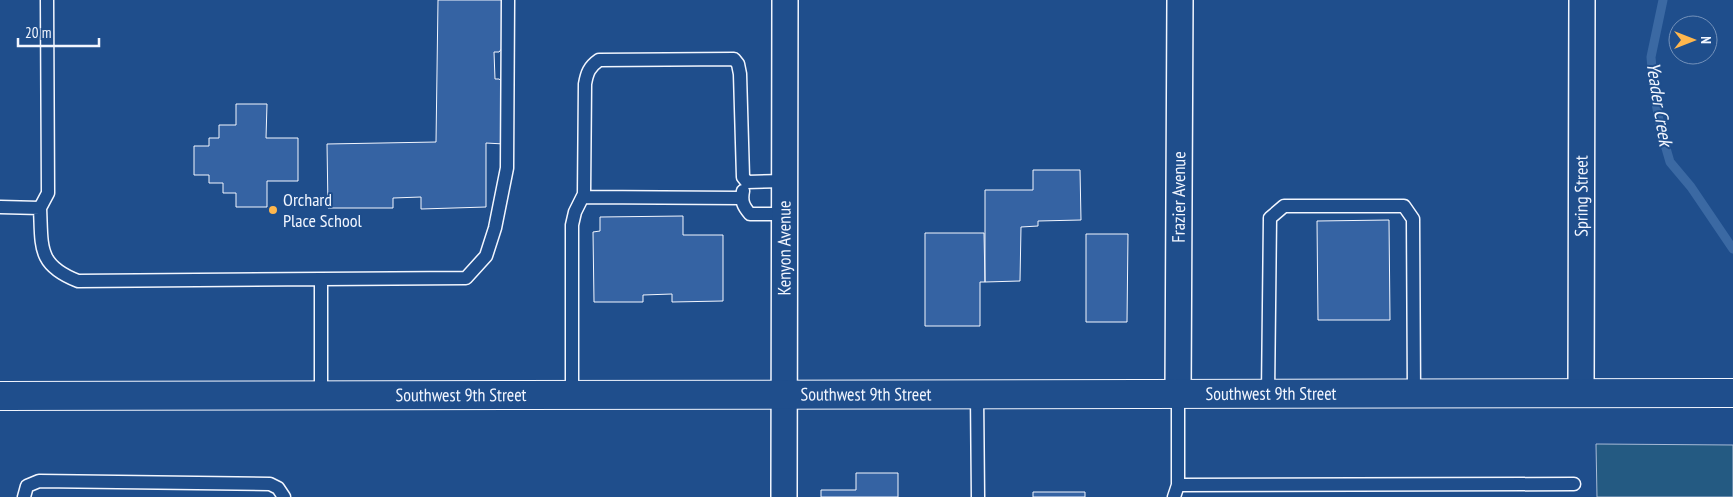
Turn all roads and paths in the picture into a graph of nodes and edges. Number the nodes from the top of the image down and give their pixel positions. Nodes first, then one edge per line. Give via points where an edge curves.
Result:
1 (47, 0) edge
2 (508, 0) edge
3 (785, 0) edge
4 (1180, 0) edge
5 (1582, 0) edge
6 (785, 181) junction
7 (747, 182) junction
8 (583, 197) junction
9 (741, 198) junction
10 (0, 207) edge
11 (40, 208) junction
12 (785, 214) junction
13 (321, 279) junction
14 (1733, 393) edge
15 (1268, 394) junction
16 (1414, 394) junction
17 (1581, 394) junction
18 (572, 395) junction
19 (784, 395) junction
20 (977, 395) junction
21 (1178, 395) junction
22 (0, 396) edge
23 (321, 396) junction
24 (1574, 484) dead end
25 (1176, 491) edge
26 (24, 497) edge
27 (284, 497) edge
28 (784, 497) edge
29 (978, 497) edge

1 - 11 lane via 48,193
2 - 13 lane via 507,168 486,256 466,278
3 - 6 street, Kenyon Avenue
4 - 21 street, Frazier Avenue
5 - 17 street, Spring Street
6 - 7 lane
6 - 12 street, Kenyon Avenue
7 - 8 lane via 742,170 740,74 734,59 599,60 587,73 585,84
7 - 9 lane
8 - 9 lane
8 - 18 lane via 572,224
9 - 12 lane via 750,214
10 - 11 lane
11 - 13 lane via 42,248 48,262 62,274 78,281
12 - 19 street, Kenyon Avenue
13 - 23 lane
14 - 17 main road, Southwest 9th Street
15 - 16 main road, Southwest 9th Street
15 - 16 lane via 1270,218 1284,206 1404,206 1414,219
15 - 21 main road, Southwest 9th Street
16 - 17 main road, Southwest 9th Street
18 - 19 main road, Southwest 9th Street
18 - 23 main road, Southwest 9th Street
19 - 20 main road, Southwest 9th Street
19 - 28 street, Kenyon Avenue
20 - 21 main road, Southwest 9th Street
20 - 29 lane
21 - 25 lane
22 - 23 main road, Southwest 9th Street
24 - 25 lane
26 - 27 lane via 27,486 39,482 270,484 278,488

